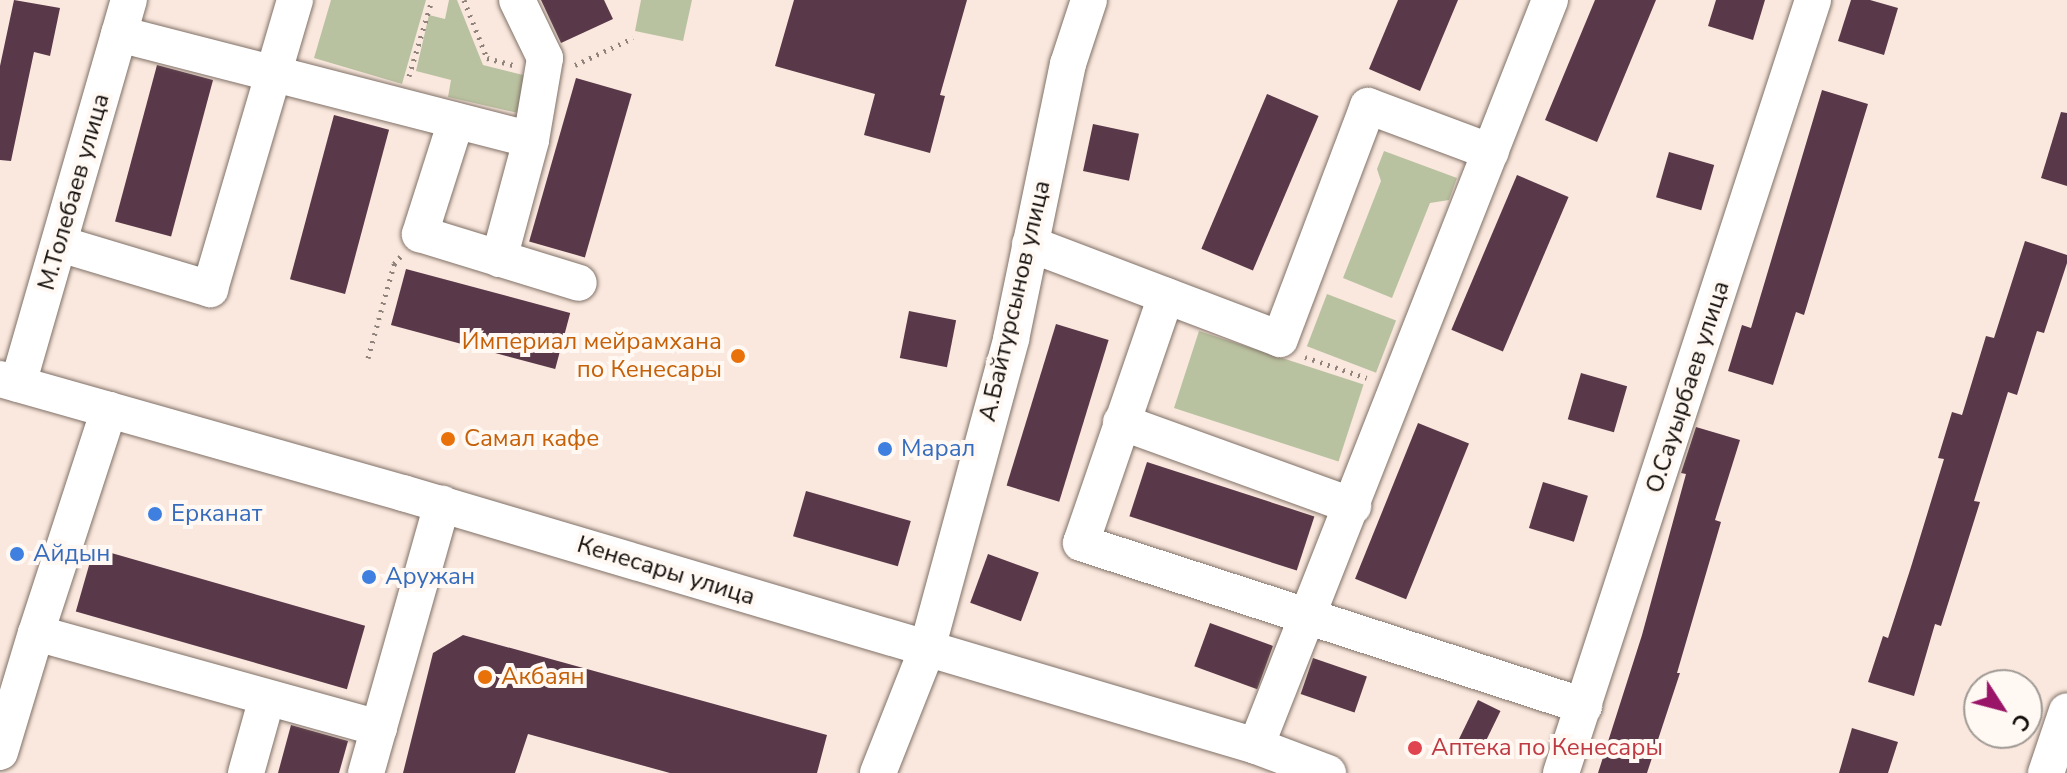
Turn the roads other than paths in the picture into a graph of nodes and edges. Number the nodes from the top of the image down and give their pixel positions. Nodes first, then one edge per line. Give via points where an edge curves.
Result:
1 (129, 0) edge
2 (295, 0) edge
3 (517, 0) edge
4 (1089, 0) edge
5 (1550, 0) edge
6 (1813, 0) edge
7 (119, 34) junction
8 (273, 73) junction
9 (456, 121) junction
10 (531, 140) junction
11 (1491, 152) junction
12 (60, 244) junction
13 (1030, 244) junction
14 (499, 259) junction
15 (579, 283) dead end
16 (1166, 296) junction
17 (9, 381) edge
18 (109, 410) junction
19 (1121, 422) junction
20 (442, 504) junction
21 (1353, 506) junction
22 (1308, 616) junction
23 (36, 633) junction
24 (927, 649) junction
25 (267, 698) junction
26 (1584, 706) junction
27 (2067, 711) edge
28 (379, 728) junction
29 (1256, 746) junction
30 (0, 752) edge
31 (246, 773) edge
32 (366, 773) edge
33 (878, 773) edge
34 (1328, 773) edge
35 (1561, 773) edge
36 (2046, 773) edge

1 - 7 street, М.Толебаев улица
2 - 8 street
3 - 10 street via 545,58
4 - 13 street, А.Байтурсынов улица via 1068,64
5 - 11 street
6 - 26 street, О.Сауырбаев улица
7 - 8 street
7 - 12 street, М.Толебаев улица
8 - 9 street
8 - 12 street via 210,289
9 - 10 street
9 - 14 street via 420,234
10 - 14 street
11 - 16 street via 1368,106 1280,339
11 - 21 street
12 - 17 street, М.Толебаев улица
13 - 16 street
13 - 24 street, А.Байтурсынов улица via 1011,339
14 - 15 street
16 - 19 street
17 - 18 street, Кенесары улица
18 - 20 street, Кенесары улица
18 - 23 street
19 - 21 street
19 - 22 street via 1081,543
20 - 24 street, Кенесары улица
20 - 28 street
21 - 22 street
22 - 26 street
22 - 29 street
23 - 25 street
23 - 30 street
24 - 29 street, Кенесары улица
24 - 33 street, А.Байтурсынов улица
25 - 28 street
25 - 31 street
26 - 35 street, О.Сауырбаев улица
27 - 36 street
28 - 32 street
29 - 34 street, Кенесары улица

